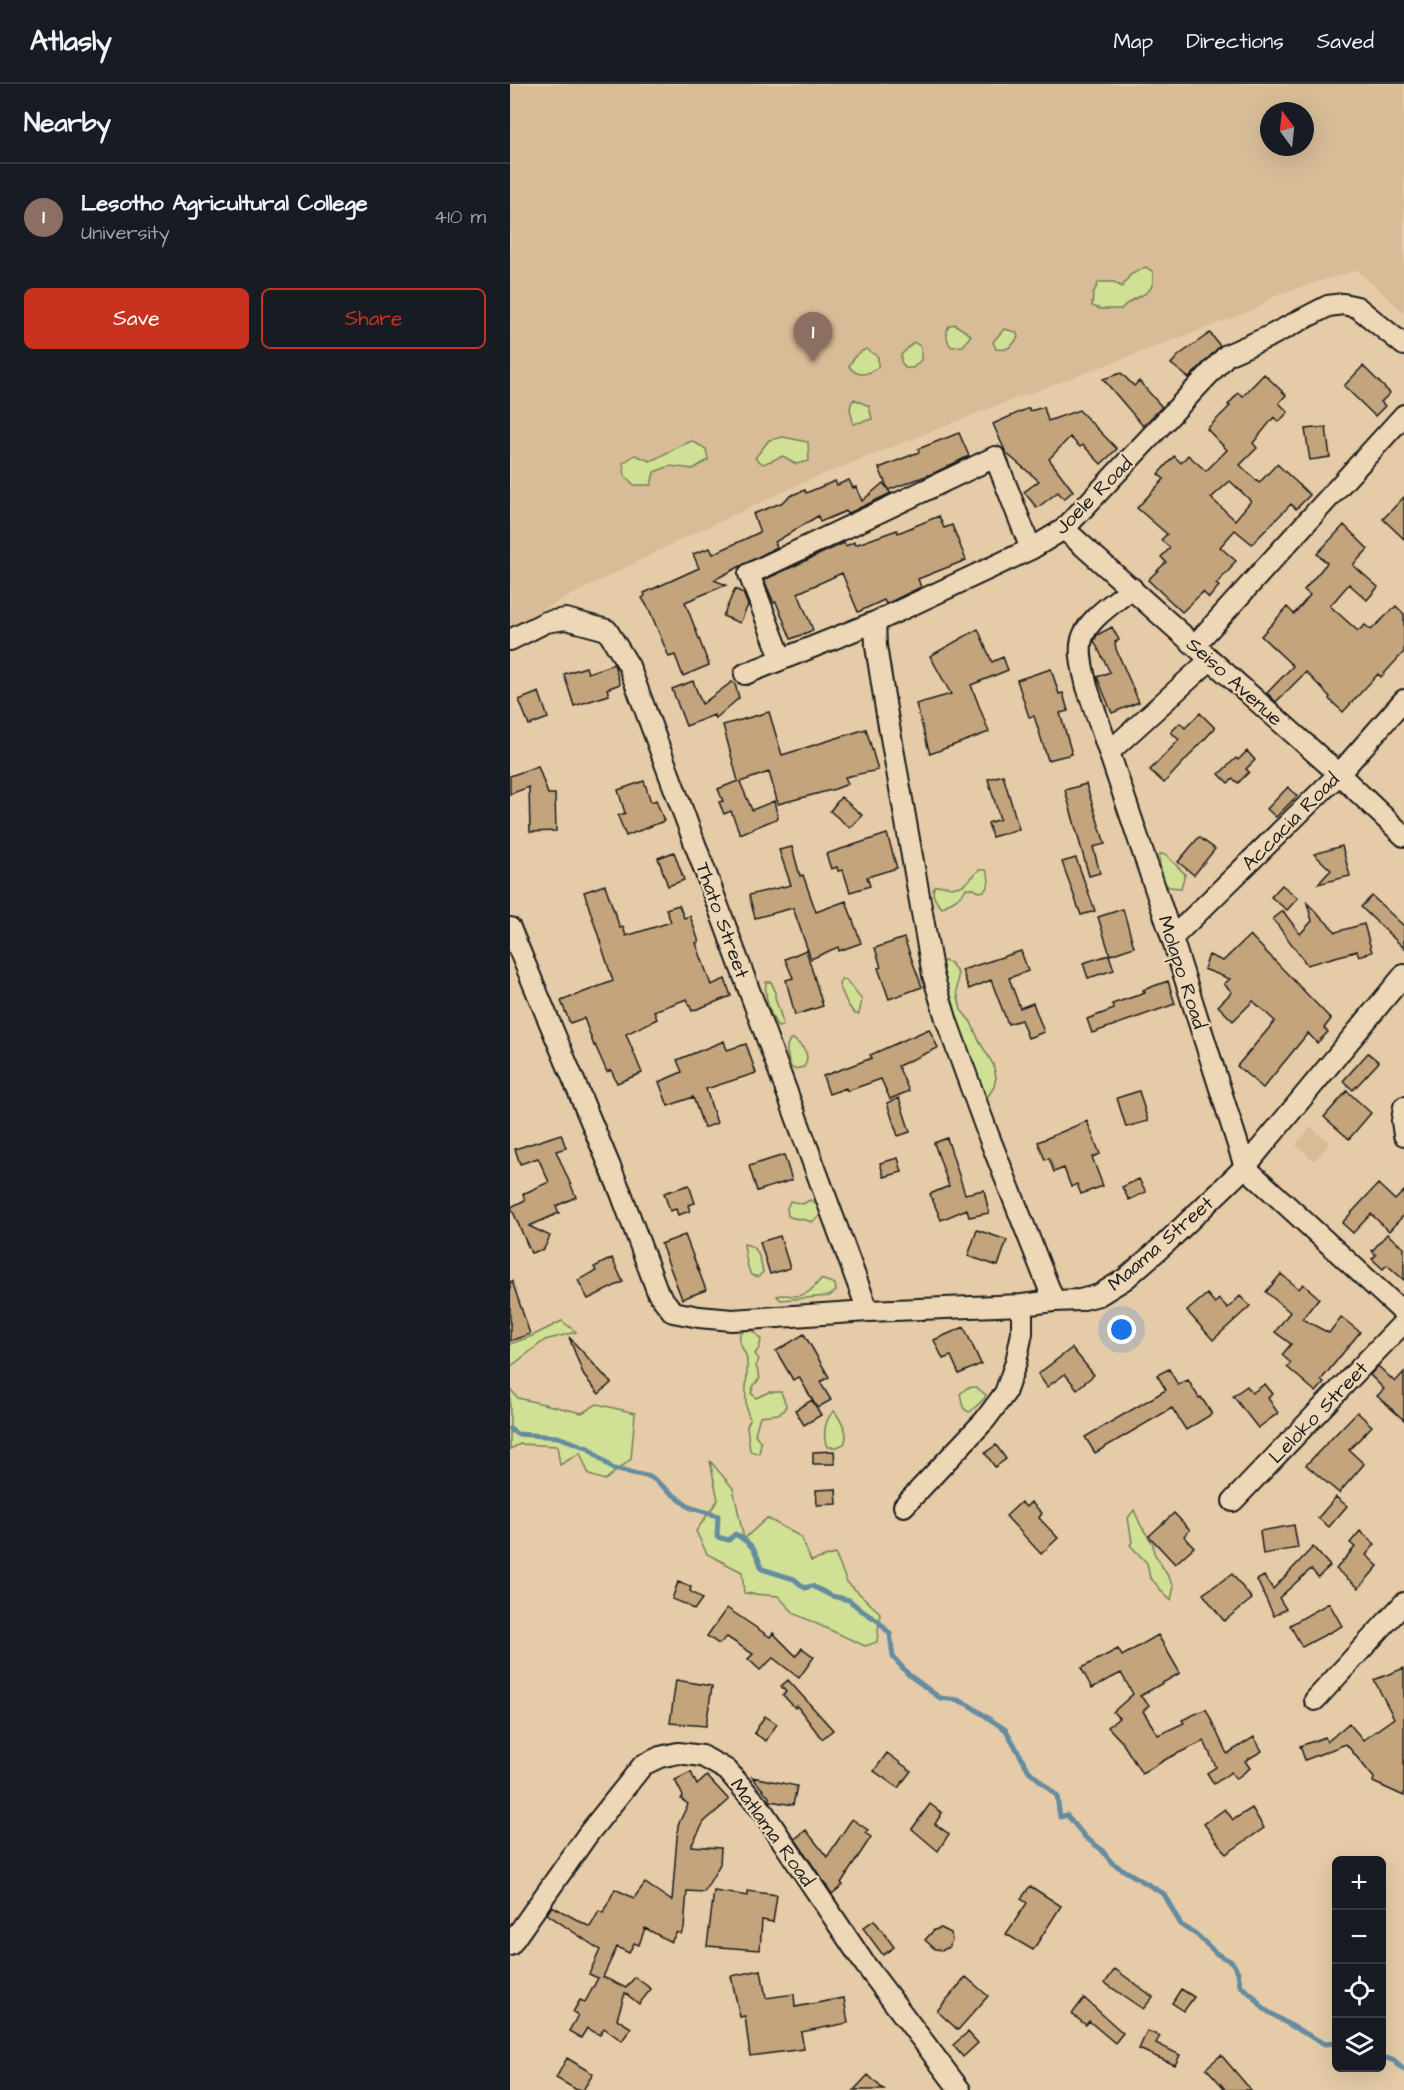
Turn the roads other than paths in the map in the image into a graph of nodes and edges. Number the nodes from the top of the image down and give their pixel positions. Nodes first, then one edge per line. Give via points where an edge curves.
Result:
1 (1404, 345) edge
2 (1404, 415) edge
3 (1064, 529) junction
4 (1031, 549) junction
5 (1132, 588) junction
6 (875, 622) junction
7 (510, 640) edge
8 (1195, 645) junction
9 (781, 658) junction
10 (1210, 660) junction
11 (745, 674) dead end
12 (1404, 700) edge
13 (1109, 752) junction
14 (1339, 774) junction
15 (1404, 836) edge
16 (510, 928) edge
17 (1172, 938) junction
18 (1404, 975) edge
19 (1404, 1107) edge
20 (1404, 1135) edge
21 (1245, 1167) junction
22 (1054, 1301) junction
23 (1022, 1305) junction
24 (868, 1311) junction
25 (1404, 1312) edge
26 (1404, 1322) edge
27 (1233, 1501) dead end
28 (904, 1506) dead end
29 (1404, 1603) edge
30 (1315, 1700) dead end
31 (510, 1945) edge
32 (960, 2090) edge

1 - 3 street, Joele Road via 1357,307 1343,304 1328,306 1227,355
2 - 8 street
3 - 4 street, Joele Road
3 - 5 street, Seiso Avenue
4 - 6 street, Joele Road
4 - 9 street via 995,457 748,574
5 - 8 street, Seiso Avenue
5 - 13 street, Molapo Road via 1092,622 1082,640 1087,687
6 - 9 street, Joele Road
6 - 22 street via 886,709 933,975 989,1137
7 - 24 street, Thato Street via 546,622 566,619 607,630 629,666
8 - 10 street, Seiso Avenue
9 - 11 street, Joele Road
10 - 13 street
10 - 14 street, Seiso Avenue
12 - 14 street, Accacia Road
13 - 17 street, Molapo Road
14 - 15 street, Seiso Avenue
14 - 17 street, Accacia Road
16 - 24 street, Maama Street via 621,1193 658,1293 674,1312 732,1320
17 - 21 street, Molapo Road
18 - 21 street, Maama Street
19 - 20 street
21 - 22 street, Maama Street via 1125,1279 1099,1295
21 - 25 street, Molapo Road
22 - 23 street, Maama Street
23 - 24 street, Maama Street
23 - 28 street via 1022,1333 1005,1393 985,1420
26 - 27 street, Leloko Street
29 - 30 street
31 - 32 street, Matlama Road via 588,1834 643,1765 678,1753 702,1756 727,1770 761,1809 864,1963

